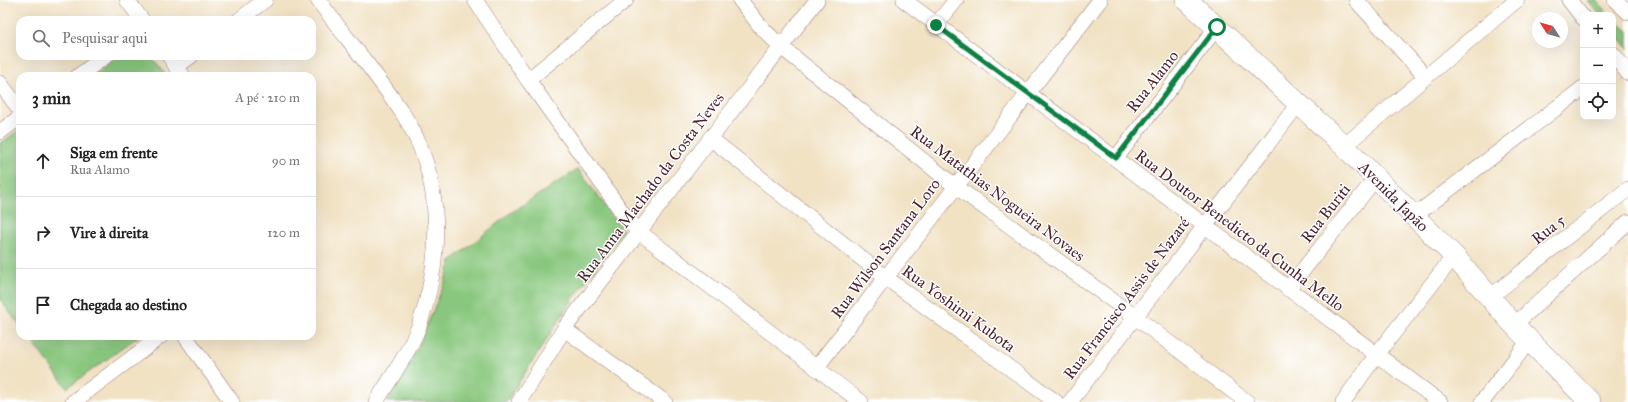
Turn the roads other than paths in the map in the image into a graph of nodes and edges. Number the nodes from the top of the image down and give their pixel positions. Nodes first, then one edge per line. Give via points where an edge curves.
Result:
1 (127, 0) edge
2 (265, 0) edge
3 (318, 0) edge
4 (475, 0) edge
5 (626, 0) edge
6 (740, 0) edge
7 (817, 0) edge
8 (904, 0) edge
9 (956, 0) edge
10 (1100, 0) edge
11 (1187, 0) edge
12 (1356, 0) edge
13 (1518, 0) edge
14 (1569, 0) edge
15 (1615, 0) edge
16 (1628, 12) edge
17 (1580, 14) edge
18 (139, 16) edge
19 (244, 16) edge
20 (936, 25) junction
21 (1217, 27) junction
22 (780, 46) junction
23 (100, 60) edge
24 (185, 60) edge
25 (176, 66) edge
26 (84, 72) edge
27 (1424, 76) junction
28 (528, 80) junction
29 (0, 83) edge
30 (1580, 90) edge
31 (1029, 93) junction
32 (1299, 102) junction
33 (16, 105) edge
34 (16, 120) edge
35 (0, 132) edge
36 (710, 138) junction
37 (1344, 146) junction
38 (1116, 158) junction
39 (1375, 179) junction
40 (955, 186) junction
41 (1628, 189) edge
42 (1414, 216) junction
43 (1628, 222) edge
44 (1204, 226) junction
45 (638, 231) junction
46 (1454, 256) junction
47 (885, 276) junction
48 (1288, 289) junction
49 (1490, 297) junction
50 (1134, 316) junction
51 (1514, 325) junction
52 (564, 329) junction
53 (156, 340) edge
54 (188, 340) edge
55 (1530, 340) junction
56 (1377, 354) junction
57 (816, 368) junction
58 (73, 402) edge
59 (232, 402) edge
60 (376, 402) edge
61 (519, 402) edge
62 (665, 402) edge
63 (861, 402) edge
64 (1056, 402) edge
65 (1070, 402) edge
66 (1247, 402) edge
67 (1343, 402) edge
68 (1440, 402) edge
69 (1482, 402) edge
70 (1590, 402) edge

1 - 18 street
2 - 19 street
3 - 60 street via 403,114 426,164 434,199 437,223 436,250 430,288 418,327 403,358
4 - 28 street
5 - 28 street
6 - 22 street, Rua Matathias Nogueira Novaes via 760,27
7 - 22 street, Rua Anna Machado da Costa Neves
8 - 20 street, Rua Doutor Benedicto da Cunha Mello
9 - 20 street
10 - 31 street, Rua Wilson Santana Loro
11 - 21 main road, Avenida Japão
12 - 27 street
13 - 27 street
14 - 17 street
15 - 16 street
20 - 31 street, Rua Doutor Benedicto da Cunha Mello
21 - 32 main road, Avenida Japão
21 - 38 street, Rua Alamo
22 - 36 street, Rua Anna Machado da Costa Neves
22 - 40 street, Rua Matathias Nogueira Novaes
23 - 26 street
24 - 25 street
27 - 37 street
28 - 45 street
29 - 33 street
30 - 42 street
31 - 38 street, Rua Doutor Benedicto da Cunha Mello
31 - 40 street, Rua Wilson Santana Loro
32 - 37 main road, Avenida Japão
32 - 44 street, Rua Francisco Assis de Nazaré
34 - 35 street
36 - 45 street, Rua Anna Machado da Costa Neves
36 - 47 street, Rua Yoshimi Kubota
37 - 39 main road, Avenida Japão
38 - 44 street, Rua Doutor Benedicto da Cunha Mello
39 - 42 main road, Avenida Japão
39 - 48 street, Rua Buriti
40 - 47 street, Rua Wilson Santana Loro
40 - 50 street, Rua Matathias Nogueira Novaes
41 - 49 street, Rua 5
42 - 46 main road, Avenida Japão
43 - 51 street
44 - 48 street, Rua Doutor Benedicto da Cunha Mello
44 - 50 street, Rua Francisco Assis de Nazaré
45 - 52 street, Rua Anna Machado da Costa Neves
45 - 57 street
46 - 49 main road, Avenida Japão
46 - 56 street
47 - 57 street, Rua Wilson Santana Loro
47 - 64 street, Rua Yoshimi Kubota
48 - 56 street, Rua Doutor Benedicto da Cunha Mello
49 - 51 main road, Avenida Japão
50 - 65 street, Rua Francisco Assis de Nazaré
50 - 66 street, Rua Matathias Nogueira Novaes
51 - 55 main road, Avenida Japão
52 - 61 street, Rua Anna Machado da Costa Neves
52 - 62 street
53 - 58 street
54 - 59 street
55 - 69 street
55 - 70 main road, Avenida Japão
56 - 67 street
56 - 68 street, Rua Doutor Benedicto da Cunha Mello
57 - 63 street

